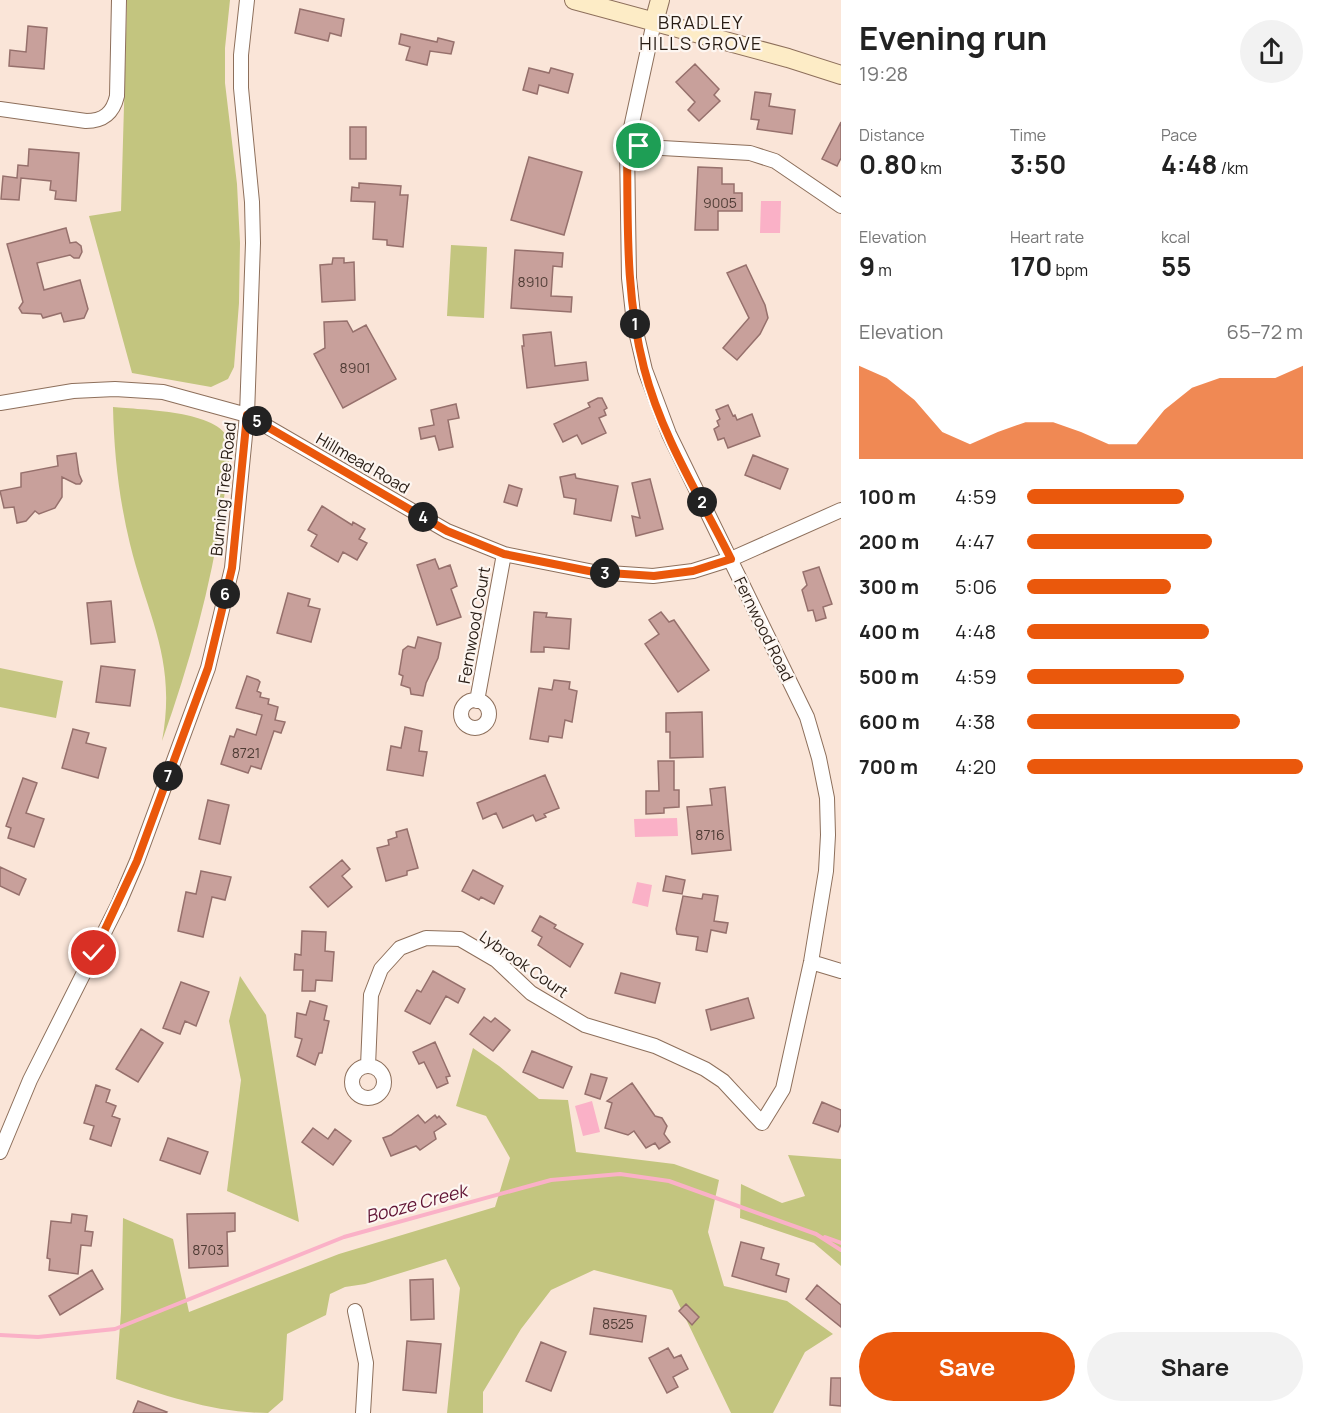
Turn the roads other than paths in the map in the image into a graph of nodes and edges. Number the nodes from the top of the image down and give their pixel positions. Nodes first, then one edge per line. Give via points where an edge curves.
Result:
1 (119, 0) edge
2 (247, 0) edge
3 (574, 0) edge
4 (660, 0) edge
5 (654, 22) junction
6 (841, 75) edge
7 (0, 109) edge
8 (627, 146) junction
9 (841, 206) edge
10 (0, 403) edge
11 (247, 415) junction
12 (841, 510) edge
13 (504, 554) junction
14 (731, 559) junction
15 (477, 701) dead end
16 (810, 962) junction
17 (841, 971) edge
18 (368, 1066) dead end
19 (762, 1123) joint
20 (0, 1152) edge
21 (355, 1311) dead end
22 (363, 1413) edge

1 - 7 street via 117,96 108,115 98,121 86,121
2 - 11 street, Burning Tree Road via 241,88 253,243
3 - 5 main road
4 - 5 main road, Fernwood Road
5 - 6 main road
5 - 8 street, Fernwood Road
8 - 9 street via 750,153 775,161
8 - 14 street, Fernwood Road via 629,278 645,370 669,434
10 - 11 street, Hillmead Road via 73,391 135,390 163,392
11 - 13 street, Hillmead Road via 447,531
11 - 20 street, Burning Tree Road via 232,568 208,668 132,872 30,1080
12 - 14 street, Hillmead Road
13 - 14 street, Hillmead Road via 594,572 654,576 693,571
13 - 15 street, Fernwood Court
14 - 16 street, Fernwood Road via 807,717 827,798 826,871
16 - 17 street
16 - 19 street, Fernwood Road via 783,1089
18 - 19 street, Lybrook Court via 371,995 381,969 400,948 418,941 429,937 460,939 496,960 531,993 585,1025 655,1046 705,1069 723,1081
21 - 22 street via 366,1363

